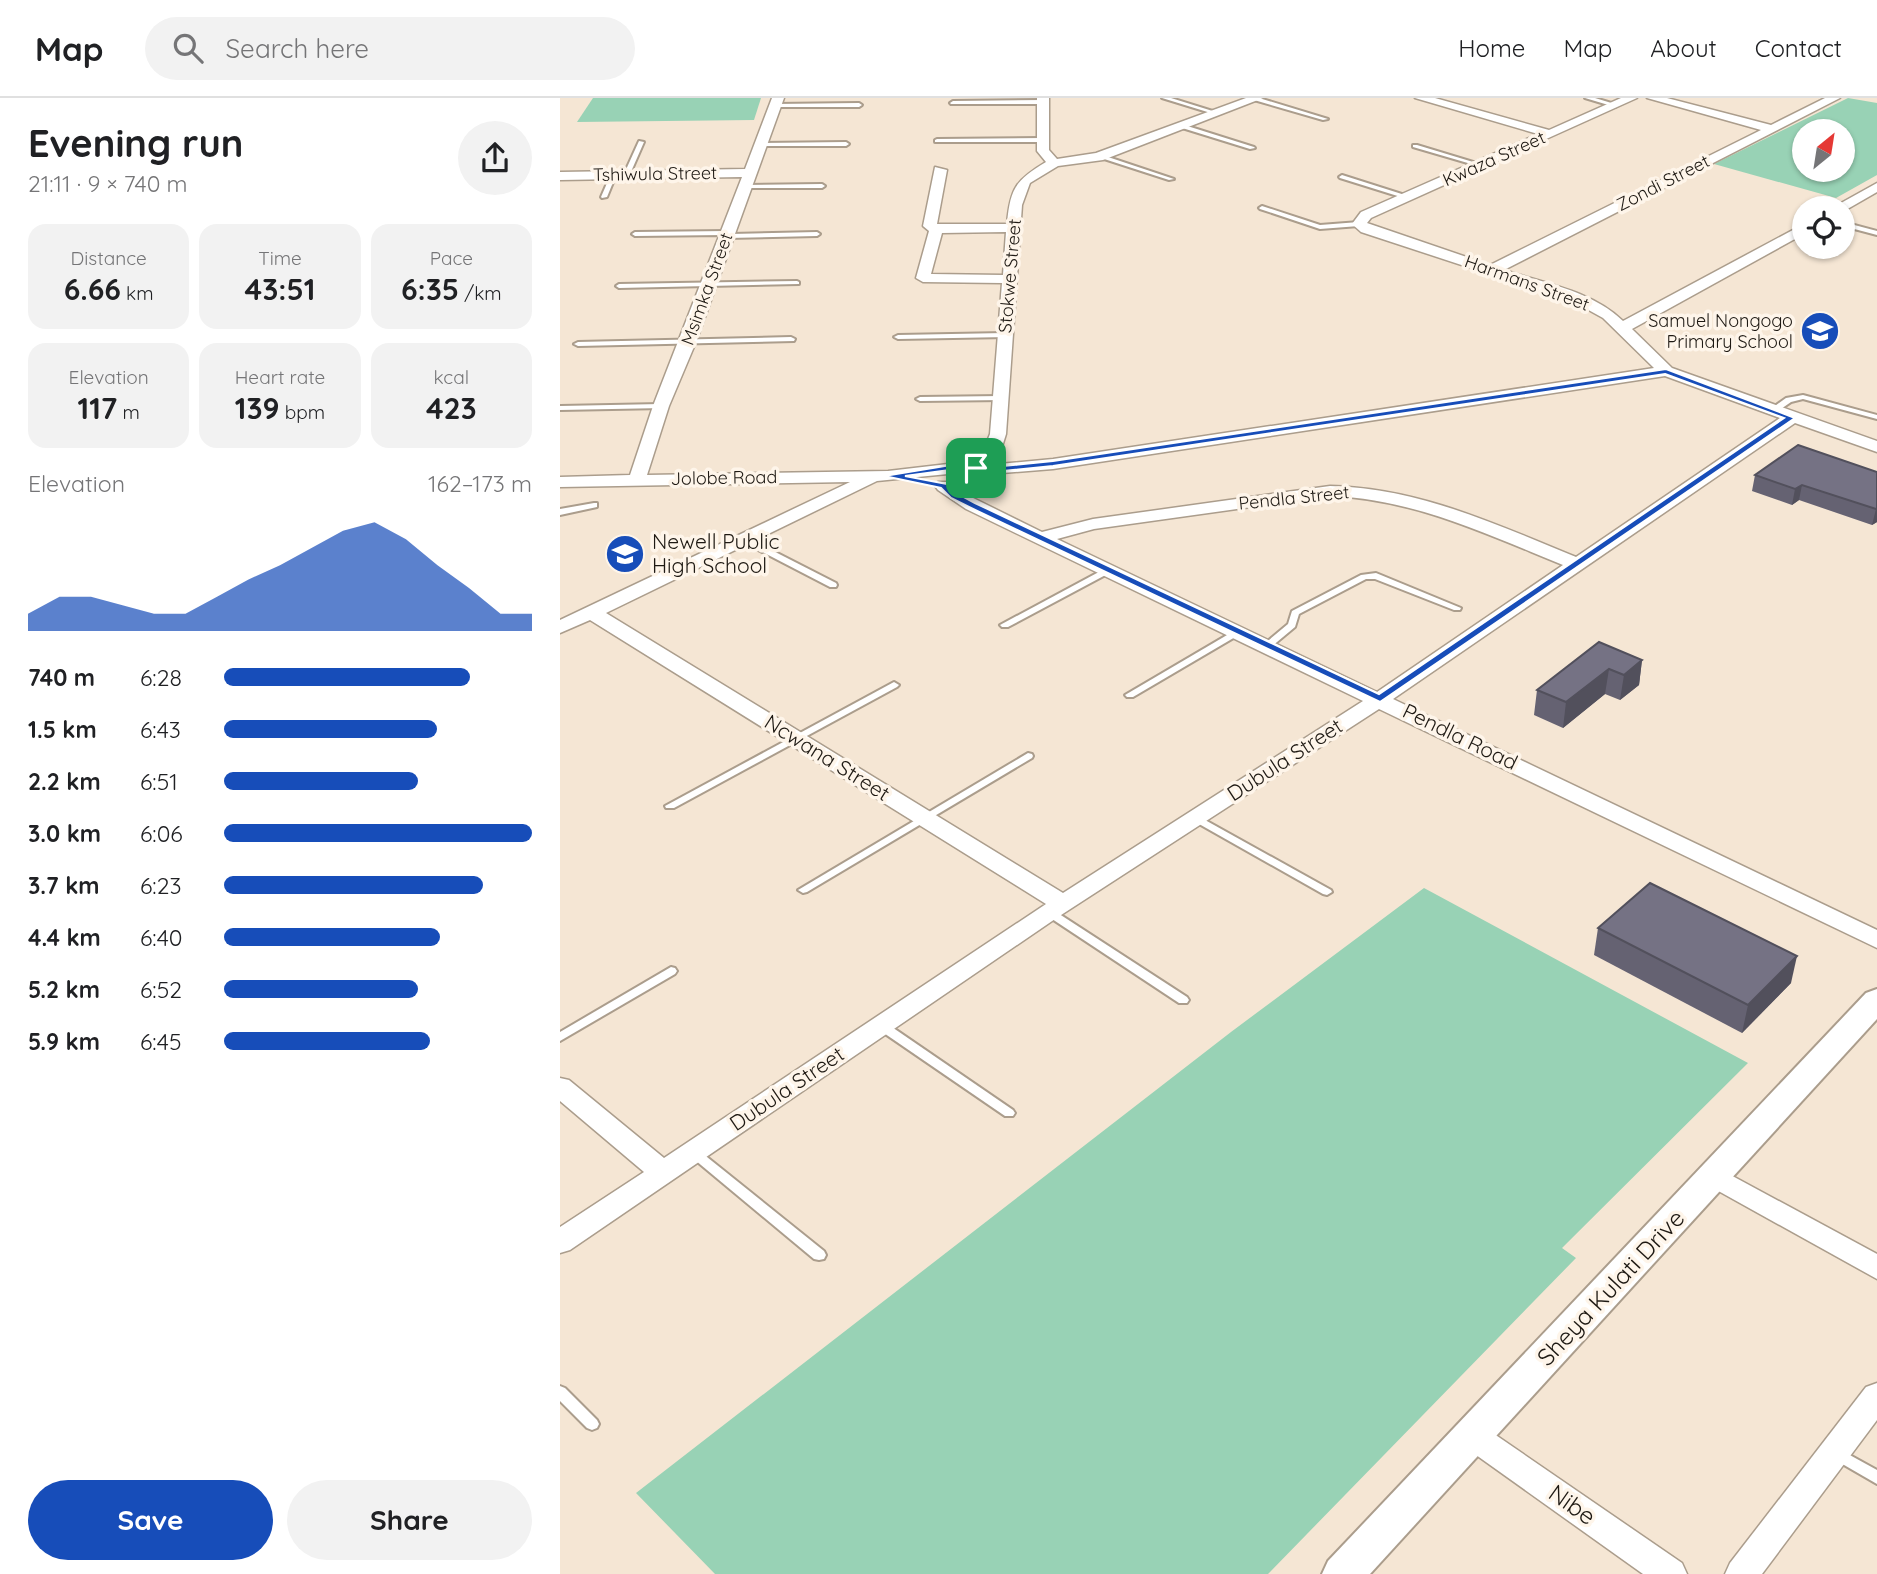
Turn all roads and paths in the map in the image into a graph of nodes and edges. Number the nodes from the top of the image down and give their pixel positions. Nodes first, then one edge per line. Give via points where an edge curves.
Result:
1 (1165, 98) edge
2 (1257, 98) edge
3 (1421, 98) edge
4 (1588, 98) edge
5 (1631, 98) edge
6 (1653, 98) edge
7 (1835, 98) edge
8 (1043, 100) edge
9 (777, 102) edge
10 (953, 103) dead end
11 (859, 105) dead end
12 (1615, 105) junction
13 (1216, 113) junction
14 (1325, 119) dead end
15 (1181, 126) junction
16 (1772, 129) junction
17 (1550, 134) junction
18 (937, 141) dead end
19 (1043, 141) junction
20 (641, 142) dead end
21 (846, 144) dead end
22 (760, 145) junction
23 (1415, 146) dead end
24 (1252, 148) dead end
25 (1100, 156) junction
26 (1054, 163) junction
27 (1480, 165) junction
28 (940, 170) dead end
29 (620, 175) junction
30 (560, 176) edge
31 (1342, 177) dead end
32 (1171, 179) dead end
33 (747, 180) junction
34 (822, 186) dead end
35 (1877, 187) edge
36 (604, 197) dead end
37 (1406, 197) junction
38 (1855, 199) edge
39 (1262, 208) dead end
40 (1358, 223) junction
41 (1855, 227) edge
42 (1014, 228) junction
43 (937, 229) junction
44 (1877, 233) edge
45 (635, 234) dead end
46 (817, 234) dead end
47 (727, 235) junction
48 (1792, 236) edge
49 (1492, 270) junction
50 (1009, 278) junction
51 (797, 283) dead end
52 (709, 284) junction
53 (619, 286) dead end
54 (1621, 329) junction
55 (1005, 335) junction
56 (898, 337) dead end
57 (791, 339) dead end
58 (688, 342) junction
59 (578, 344) dead end
60 (1666, 371) junction
61 (1001, 398) junction
62 (920, 399) dead end
63 (660, 406) junction
64 (560, 408) edge
65 (1772, 411) junction
66 (1877, 417) edge
67 (1791, 418) junction
68 (1877, 447) edge
69 (980, 475) junction
70 (882, 476) junction
71 (638, 480) junction
72 (945, 480) junction
73 (560, 482) edge
74 (594, 505) dead end
75 (560, 512) edge
76 (1004, 518) junction
77 (1043, 537) junction
78 (744, 539) junction
79 (1577, 564) junction
80 (1110, 569) junction
81 (833, 584) dead end
82 (1457, 608) dead end
83 (591, 612) junction
84 (1005, 625) dead end
85 (560, 627) edge
86 (1239, 631) junction
87 (1268, 645) junction
88 (894, 685) dead end
89 (1130, 695) dead end
90 (1380, 699) junction
91 (795, 738) junction
92 (1028, 756) dead end
93 (670, 806) dead end
94 (925, 818) junction
95 (1196, 818) junction
96 (803, 890) dead end
97 (1327, 892) dead end
98 (1057, 908) junction
99 (1877, 940) edge
100 (671, 971) dead end
101 (1183, 1000) dead end
102 (1877, 1000) edge
103 (882, 1026) junction
104 (560, 1037) edge
105 (560, 1087) edge
106 (1009, 1113) dead end
107 (693, 1153) junction
108 (663, 1172) junction
109 (1714, 1176) junction
110 (560, 1242) edge
111 (819, 1255) dead end
112 (1877, 1268) edge
113 (560, 1392) edge
114 (1877, 1396) edge
115 (592, 1424) dead end
116 (1473, 1436) junction
117 (1835, 1452) junction
118 (1877, 1478) edge
119 (1343, 1574) edge
120 (1670, 1574) edge
121 (1742, 1574) edge

1 - 13 lane
2 - 13 street
2 - 14 lane
3 - 17 street
4 - 12 lane
5 - 12 street, Kwaza Street
6 - 16 street
7 - 16 street, Zondi Street
8 - 10 lane
8 - 19 street
9 - 11 lane
9 - 22 street, Msimka Street
12 - 17 street, Kwaza Street
13 - 15 street
15 - 24 lane
15 - 25 street
16 - 49 street, Zondi Street
17 - 27 street, Kwaza Street
18 - 19 lane
19 - 26 street via 1043,151
20 - 29 lane
21 - 22 lane
22 - 33 street, Msimka Street
23 - 27 lane
25 - 26 street
25 - 32 lane
26 - 42 street, Stokwe Street via 1024,181 1015,205
27 - 37 street, Kwaza Street
28 - 43 street via 930,226
29 - 30 street, Tshiwula Street
29 - 33 street, Tshiwula Street
29 - 36 lane
31 - 37 lane
33 - 34 lane
33 - 47 street, Msimka Street
35 - 38 street
37 - 40 street, Kwaza Street
39 - 40 lane via 1320,227
40 - 49 street, Harmans Street
41 - 44 lane
42 - 43 street
42 - 50 street, Stokwe Street
43 - 50 street via 923,278
45 - 47 lane
46 - 47 lane
47 - 52 street, Msimka Street
48 - 54 street
49 - 54 street, Harmans Street via 1595,306
50 - 55 street, Stokwe Street
51 - 52 lane
52 - 53 lane
52 - 58 street, Msimka Street
54 - 60 street, Harmans Street
55 - 56 lane
55 - 61 street, Stokwe Street
57 - 58 lane
58 - 59 lane
58 - 63 street, Msimka Street
60 - 65 street, Harmans Street
60 - 69 street
61 - 62 lane
61 - 69 street, Stokwe Street via 998,434
63 - 64 lane
63 - 71 street, Msimka Street
65 - 66 lane via 1803,397
65 - 67 street, Harmans Street
67 - 68 street, Harmans Street
67 - 79 street, Dubula Street
69 - 72 street, Jolobe Road
69 - 76 street, Pendla Road via 983,501
70 - 71 street, Jolobe Road
70 - 72 street, Jolobe Road
70 - 78 street
71 - 73 street, Jolobe Road
72 - 76 street, Pendla Road via 954,496
74 - 75 lane
76 - 77 street, Pendla Road
77 - 79 street, Pendla Street via 1093,524 1330,491 1367,491 1419,502
77 - 80 street, Pendla Road
78 - 81 lane
78 - 83 street
79 - 90 street, Dubula Street
80 - 84 lane
80 - 86 street, Pendla Road
82 - 87 lane via 1384,578 1364,577 1295,613 1293,625
83 - 85 street
83 - 91 street, Ncwana Street
86 - 87 street, Pendla Road
86 - 89 lane
87 - 90 street, Pendla Road
88 - 91 lane
90 - 95 street, Dubula Street
90 - 99 street, Pendla Road
91 - 93 lane
91 - 94 street, Ncwana Street
92 - 94 lane
94 - 96 lane
94 - 98 street, Ncwana Street
95 - 97 lane, Dubula Street
95 - 98 street, Dubula Street
98 - 101 lane
98 - 103 street, Dubula Street
100 - 104 lane
102 - 109 street, Sheya Kulati Drive
103 - 106 lane
103 - 107 street, Dubula Street
105 - 108 street
107 - 108 street, Dubula Street
107 - 111 lane
108 - 110 street, Dubula Street
109 - 112 street
109 - 116 street, Sheya Kulati Drive
113 - 115 lane
114 - 117 street
116 - 119 street, Sheya Kulati Drive
116 - 120 street, Nibe
117 - 118 lane
117 - 121 street

